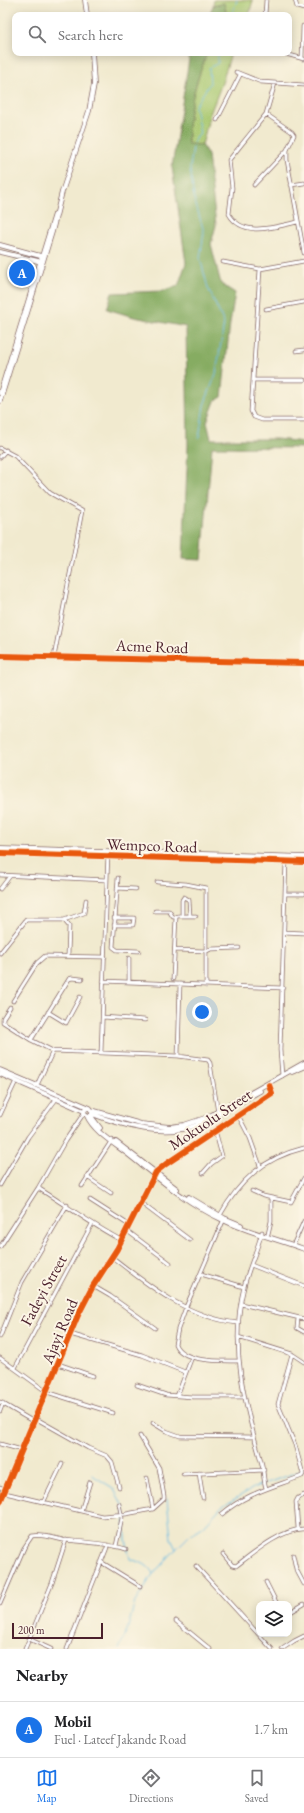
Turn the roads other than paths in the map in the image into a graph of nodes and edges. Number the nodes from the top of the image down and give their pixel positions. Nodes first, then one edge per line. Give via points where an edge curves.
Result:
1 (85, 0) edge
2 (266, 0) edge
3 (295, 0) edge
4 (304, 9) edge
5 (87, 12) edge
6 (265, 12) edge
7 (303, 26) edge
8 (92, 56) edge
9 (292, 56) edge
10 (303, 59) edge
11 (236, 72) dead end
12 (240, 75) junction
13 (275, 83) junction
14 (304, 85) edge
15 (266, 114) junction
16 (218, 120) dead end
17 (287, 150) junction
18 (304, 183) edge
19 (254, 185) dead end
20 (291, 185) junction
21 (298, 222) junction
22 (0, 246) edge
23 (0, 252) edge
24 (23, 252) junction
25 (304, 253) edge
26 (43, 257) junction
27 (22, 258) junction
28 (304, 261) edge
29 (42, 262) junction
30 (223, 262) dead end
31 (260, 269) junction
32 (304, 302) edge
33 (266, 309) dead end
34 (304, 350) edge
35 (296, 351) dead end
36 (253, 380) junction
37 (304, 380) edge
38 (1, 391) edge
39 (0, 401) edge
40 (304, 420) edge
41 (0, 448) edge
42 (6, 450) junction
43 (0, 457) edge
44 (0, 656) edge
45 (54, 657) junction
46 (304, 663) edge
47 (0, 848) edge
48 (0, 853) edge
49 (108, 854) junction
50 (286, 856) junction
51 (304, 857) edge
52 (286, 862) junction
53 (304, 862) edge
54 (0, 875) edge
55 (10, 876) junction
56 (118, 878) dead end
57 (107, 880) junction
58 (157, 882) dead end
59 (117, 888) junction
60 (0, 889) edge
61 (136, 889) dead end
62 (285, 894) junction
63 (304, 894) edge
64 (86, 900) dead end
65 (154, 911) dead end
66 (182, 916) junction
67 (190, 916) junction
68 (196, 916) dead end
69 (176, 917) junction
70 (114, 919) junction
71 (64, 920) junction
72 (106, 921) junction
73 (114, 925) junction
74 (284, 932) junction
75 (304, 933) edge
76 (239, 948) dead end
77 (174, 950) junction
78 (139, 951) dead end
79 (207, 951) junction
80 (0, 953) edge
81 (68, 955) junction
82 (105, 957) junction
83 (128, 958) dead end
84 (82, 979) dead end
85 (173, 979) dead end
86 (104, 981) junction
87 (129, 982) junction
88 (180, 984) junction
89 (206, 986) junction
90 (283, 988) junction
91 (80, 997) dead end
92 (13, 1001) dead end
93 (10, 1006) dead end
94 (48, 1012) junction
95 (103, 1017) junction
96 (145, 1020) dead end
97 (30, 1040) junction
98 (54, 1051) junction
99 (101, 1054) junction
100 (178, 1056) junction
101 (303, 1066) edge
102 (0, 1070) edge
103 (0, 1074) edge
104 (282, 1076) junction
105 (16, 1081) junction
106 (37, 1085) junction
107 (269, 1085) junction
108 (57, 1098) junction
109 (88, 1113) junction
110 (218, 1113) junction
111 (0, 1115) edge
112 (238, 1115) junction
113 (215, 1130) junction
114 (111, 1140) junction
115 (304, 1148) edge
116 (260, 1166) junction
117 (203, 1173) dead end
118 (155, 1174) junction
119 (88, 1177) junction
120 (304, 1178) edge
121 (0, 1185) edge
122 (82, 1186) dead end
123 (38, 1188) junction
124 (252, 1191) dead end
125 (111, 1193) dead end
126 (271, 1198) junction
127 (90, 1200) dead end
128 (141, 1203) junction
129 (67, 1205) junction
130 (221, 1218) junction
131 (304, 1221) edge
132 (92, 1224) junction
133 (129, 1225) junction
134 (126, 1230) junction
135 (262, 1234) junction
136 (268, 1234) junction
137 (121, 1240) junction
138 (190, 1240) dead end
139 (294, 1243) junction
140 (0, 1247) edge
141 (304, 1248) edge
142 (112, 1257) junction
143 (170, 1263) dead end
144 (252, 1265) junction
145 (201, 1274) junction
146 (93, 1286) junction
147 (304, 1286) edge
148 (244, 1287) junction
149 (241, 1304) junction
150 (186, 1307) junction
151 (298, 1318) junction
152 (304, 1319) edge
153 (238, 1323) junction
154 (155, 1328) dead end
155 (304, 1332) edge
156 (70, 1334) junction
157 (0, 1337) edge
158 (238, 1337) junction
159 (292, 1354) junction
160 (192, 1357) junction
161 (0, 1358) edge
162 (239, 1361) junction
163 (304, 1362) edge
164 (58, 1364) junction
165 (15, 1368) junction
166 (185, 1372) junction
167 (93, 1376) dead end
168 (137, 1385) dead end
169 (47, 1392) junction
170 (177, 1396) junction
171 (245, 1397) junction
172 (2, 1403) edge
173 (0, 1411) edge
174 (112, 1413) dead end
175 (35, 1420) junction
176 (153, 1423) dead end
177 (140, 1436) dead end
178 (254, 1436) junction
179 (0, 1444) edge
180 (22, 1450) junction
181 (62, 1464) dead end
182 (264, 1470) junction
183 (303, 1472) edge
184 (199, 1473) junction
185 (183, 1474) dead end
186 (147, 1478) dead end
187 (90, 1482) dead end
188 (0, 1487) edge
189 (120, 1487) dead end
190 (266, 1487) junction
191 (5, 1491) junction
192 (304, 1495) edge
193 (203, 1498) dead end
194 (0, 1502) edge
195 (43, 1503) junction
196 (119, 1504) dead end
197 (153, 1509) junction
198 (81, 1511) junction
199 (124, 1514) junction
200 (222, 1514) dead end
201 (298, 1528) junction
202 (304, 1529) edge
203 (66, 1540) junction
204 (108, 1545) junction
205 (116, 1546) junction
206 (126, 1549) dead end
207 (223, 1554) dead end
208 (293, 1556) dead end
209 (100, 1562) junction
210 (196, 1566) dead end
211 (266, 1582) dead end
212 (304, 1584) edge
213 (140, 1586) dead end
214 (276, 1601) edge
215 (0, 1604) edge
216 (304, 1604) edge
217 (292, 1611) edge
218 (176, 1621) dead end
219 (256, 1629) edge
220 (304, 1636) edge
221 (263, 1637) edge
222 (29, 1639) junction
223 (25, 1649) edge
224 (51, 1649) edge
225 (67, 1649) edge
226 (210, 1649) edge
227 (272, 1649) edge
228 (282, 1649) edge

1 - 5 main road
2 - 6 street
3 - 4 street via 297,7
7 - 10 street
8 - 26 main road via 92,99
9 - 10 street
11 - 12 street
12 - 13 street via 261,82
12 - 16 street
13 - 14 street
13 - 15 street
15 - 17 street via 292,132 293,138
15 - 21 street via 229,160 232,188 230,214 236,223 252,229
17 - 19 street
17 - 20 street
18 - 20 street
20 - 21 street
21 - 25 street
22 - 24 main road
23 - 27 main road
24 - 26 main road
24 - 27 main road
26 - 29 main road
27 - 29 main road
28 - 31 street
29 - 38 main road
30 - 31 street
31 - 36 street
32 - 33 street
34 - 35 street
36 - 37 street
36 - 40 street via 251,411 254,417 262,420
38 - 39 main road
41 - 42 street
42 - 43 street
42 - 45 street via 50,493 82,511
44 - 45 main road, Acme Road
45 - 46 main road, Acme Road
47 - 49 main road, Wempco Road
48 - 49 main road, Wempco Road
49 - 50 main road, Wempco Road
49 - 52 main road, Wempco Road
49 - 57 street
50 - 51 main road, Wempco Road
50 - 52 street
52 - 53 main road, Wempco Road
52 - 62 street
54 - 55 street
55 - 57 street
55 - 60 street
56 - 59 street
57 - 72 street
58 - 79 street via 206,888
59 - 61 street
59 - 70 street
62 - 63 street
62 - 74 street
64 - 71 street via 84,913
65 - 69 street via 169,911
66 - 67 street
66 - 67 street via 184,897 189,900
66 - 69 street
67 - 68 street
69 - 77 street
70 - 72 street
70 - 73 street
70 - 73 street via 134,918 133,925
71 - 80 street via 26,920
71 - 81 street via 69,926
72 - 82 street
73 - 78 street via 113,947
74 - 75 street
74 - 90 street
76 - 79 street via 211,948
77 - 79 street
77 - 85 street
79 - 89 street
81 - 82 street
81 - 92 street via 41,958
82 - 86 street
83 - 87 street
84 - 94 street via 69,979
86 - 87 street
86 - 95 street
87 - 88 street
88 - 89 street
88 - 100 street
89 - 90 street
90 - 104 street via 280,1050
91 - 94 street via 66,1023
93 - 97 street via 3,1022
94 - 97 street
95 - 96 street
95 - 99 street
97 - 98 street
98 - 99 street
98 - 106 street
99 - 100 street
100 - 110 street via 208,1060
101 - 104 main road
102 - 106 main road
103 - 105 main road
104 - 107 main road
104 - 110 main road
105 - 108 main road
105 - 111 street
106 - 109 main road
107 - 110 main road
107 - 112 street, Mokuolu Street via 272,1092
108 - 109 main road
108 - 121 street via 28,1137
109 - 110 main road via 126,1125 166,1131 188,1128
109 - 114 main road
109 - 123 street via 65,1141
112 - 113 street, Mokuolu Street
112 - 116 street
113 - 117 street via 222,1156
113 - 118 street, Mokuolu Street
114 - 118 main road
114 - 119 street
115 - 116 street via 285,1152
116 - 130 street via 234,1192
118 - 128 street, Ajayi Road
118 - 130 main road
119 - 122 street
119 - 125 street
120 - 126 street via 291,1202
123 - 129 street
123 - 140 street
124 - 126 street
126 - 136 street
127 - 133 street
128 - 133 street, Ajayi Road
128 - 138 street
129 - 132 street
129 - 157 street via 22,1282
130 - 135 main road
130 - 145 street
131 - 139 street
132 - 137 street
132 - 165 street, Fadeyi Street
133 - 134 street, Ajayi Road
134 - 137 street, Ajayi Road
134 - 143 street
135 - 136 main road
135 - 141 main road
135 - 144 street
136 - 139 main road
137 - 142 street, Ajayi Road
139 - 141 main road
142 - 146 street, Ajayi Road
142 - 150 street via 156,1291
144 - 147 street
144 - 148 street
145 - 148 street
145 - 150 street
146 - 154 street
146 - 156 street, Ajayi Road
148 - 149 street
149 - 151 street
149 - 153 street
150 - 153 street via 213,1318
150 - 160 street via 175,1344 178,1349
151 - 152 street
151 - 155 street via 297,1328
153 - 158 street
156 - 164 street, Ajayi Road
156 - 166 street via 142,1355
158 - 159 street
158 - 162 street
159 - 163 street
159 - 183 street via 278,1404
160 - 162 street via 212,1361
160 - 166 street
161 - 165 street
162 - 171 street
164 - 167 street
164 - 169 street, Ajayi Road
165 - 169 street
166 - 170 street
168 - 170 street via 159,1394
169 - 174 street
169 - 175 street, Ajayi Road
170 - 171 street
171 - 178 street
172 - 173 street
172 - 175 street
175 - 180 street, Ajayi Road
175 - 189 street via 107,1456 112,1462
176 - 178 street via 166,1432 180,1436
177 - 197 street via 159,1468 164,1496
178 - 182 street
179 - 180 street
180 - 191 street, Ajayi Road
181 - 195 street
182 - 184 street
182 - 190 street
183 - 190 street via 302,1476
184 - 185 street
184 - 193 street
186 - 197 street
187 - 198 street
188 - 191 street
190 - 200 street via 240,1500
191 - 194 street, Ajayi Road
191 - 195 street
192 - 201 street via 296,1502
195 - 198 street
196 - 199 street
197 - 199 street
198 - 199 street via 102,1516
199 - 205 street
201 - 202 street
201 - 207 street via 282,1535 234,1566
203 - 204 street
203 - 215 street via 32,1536 24,1548
203 - 222 street via 52,1584
204 - 205 street
204 - 209 street
205 - 206 street
208 - 212 street
209 - 213 street
209 - 225 street
210 - 219 street
211 - 214 street
216 - 217 street
218 - 226 street
220 - 228 street
221 - 227 street
222 - 223 street
222 - 224 street

